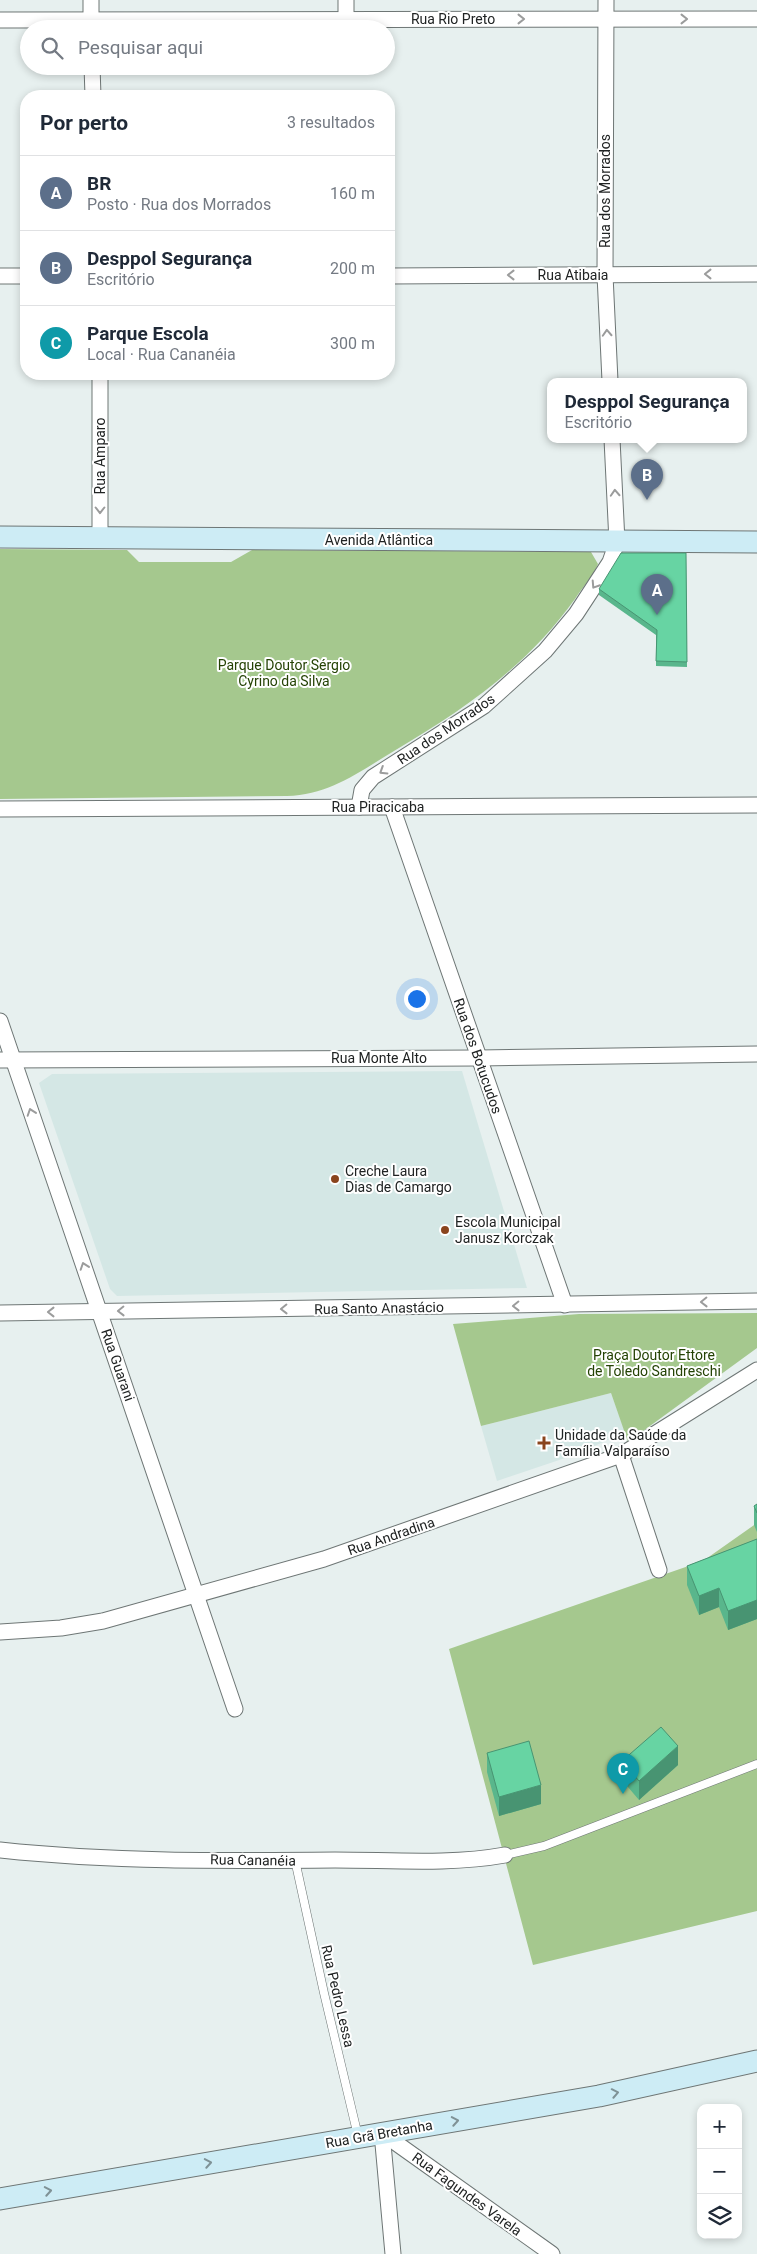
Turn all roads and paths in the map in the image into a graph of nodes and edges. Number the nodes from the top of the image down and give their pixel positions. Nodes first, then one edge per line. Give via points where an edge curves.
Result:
1 (91, 0) edge
2 (346, 0) edge
3 (606, 0) edge
4 (346, 18) junction
5 (606, 19) junction
6 (757, 19) edge
7 (0, 20) edge
8 (90, 20) edge
9 (261, 20) edge
10 (20, 21) edge
11 (92, 75) edge
12 (93, 90) edge
13 (757, 274) edge
14 (605, 275) junction
15 (0, 276) edge
16 (20, 276) edge
17 (395, 276) edge
18 (610, 378) edge
19 (100, 380) edge
20 (612, 443) edge
21 (0, 537) edge
22 (100, 537) junction
23 (617, 542) junction
24 (757, 542) edge
25 (757, 805) edge
26 (359, 807) junction
27 (392, 807) junction
28 (0, 809) edge
29 (0, 1022) edge
30 (757, 1054) edge
31 (479, 1058) junction
32 (7, 1060) edge
33 (755, 1302) edge
34 (565, 1305) junction
35 (99, 1312) junction
36 (0, 1313) edge
37 (757, 1370) edge
38 (621, 1455) junction
39 (659, 1570) dead end
40 (198, 1596) junction
41 (0, 1632) edge
42 (235, 1709) dead end
43 (757, 1764) edge
44 (0, 1850) edge
45 (506, 1855) joint
46 (295, 1860) junction
47 (757, 2061) edge
48 (382, 2133) junction
49 (358, 2137) junction
50 (0, 2199) edge
51 (393, 2254) edge
52 (552, 2254) edge

1 - 8 street
2 - 4 street
3 - 5 street, Rua dos Morrados
4 -> 5 street, Rua Rio Preto
4 - 9 street, Rua Rio Preto
5 -> 6 street, Rua Rio Preto
5 - 14 street, Rua dos Morrados
7 - 10 street, Rua Rio Preto
11 - 12 street
13 -> 14 street, Rua Atibaia
14 -> 17 street, Rua Atibaia
18 -> 14 street, Rua dos Morrados
15 - 16 street
19 -> 22 street, Rua Amparo
23 -> 20 street, Rua dos Morrados
21 - 22 street, Avenida Atlântica
22 - 23 street, Avenida Atlântica
23 - 24 street, Avenida Atlântica
23 -> 26 street, Rua dos Morrados via 610,562 555,641 484,706 373,777 362,790
25 - 27 street, Rua Piracicaba
26 - 27 street, Rua Piracicaba
26 - 28 street, Rua Piracicaba
27 - 31 street, Rua dos Botucudos
29 - 32 street, Rua Guarani
30 - 31 street, Rua Monte Alto
31 - 32 street, Rua Monte Alto
31 - 34 street, Rua dos Botucudos
35 -> 32 street, Rua Guarani
33 -> 34 street, Rua Santo Anastácio
34 -> 35 street, Rua Santo Anastácio
35 -> 36 street, Rua Santo Anastácio
35 - 40 street, Rua Guarani
37 - 38 street, Rua Andradina
38 - 39 street
38 - 40 street, Rua Andradina via 324,1559
40 - 41 street, Rua Andradina via 83,1625
40 - 42 street, Rua Guarani
43 - 45 lane via 544,1846
44 - 46 street, Rua Cananéia via 89,1858
45 - 46 street, Rua Cananéia via 469,1859
46 - 49 lane, Rua Pedro Lessa
48 -> 47 street, Rua Grã Bretanha via 599,2096
48 - 49 street, Rua Grã Bretanha
48 - 51 street
48 - 52 street, Rua Fagundes Varela
50 -> 49 street, Rua Grã Bretanha

